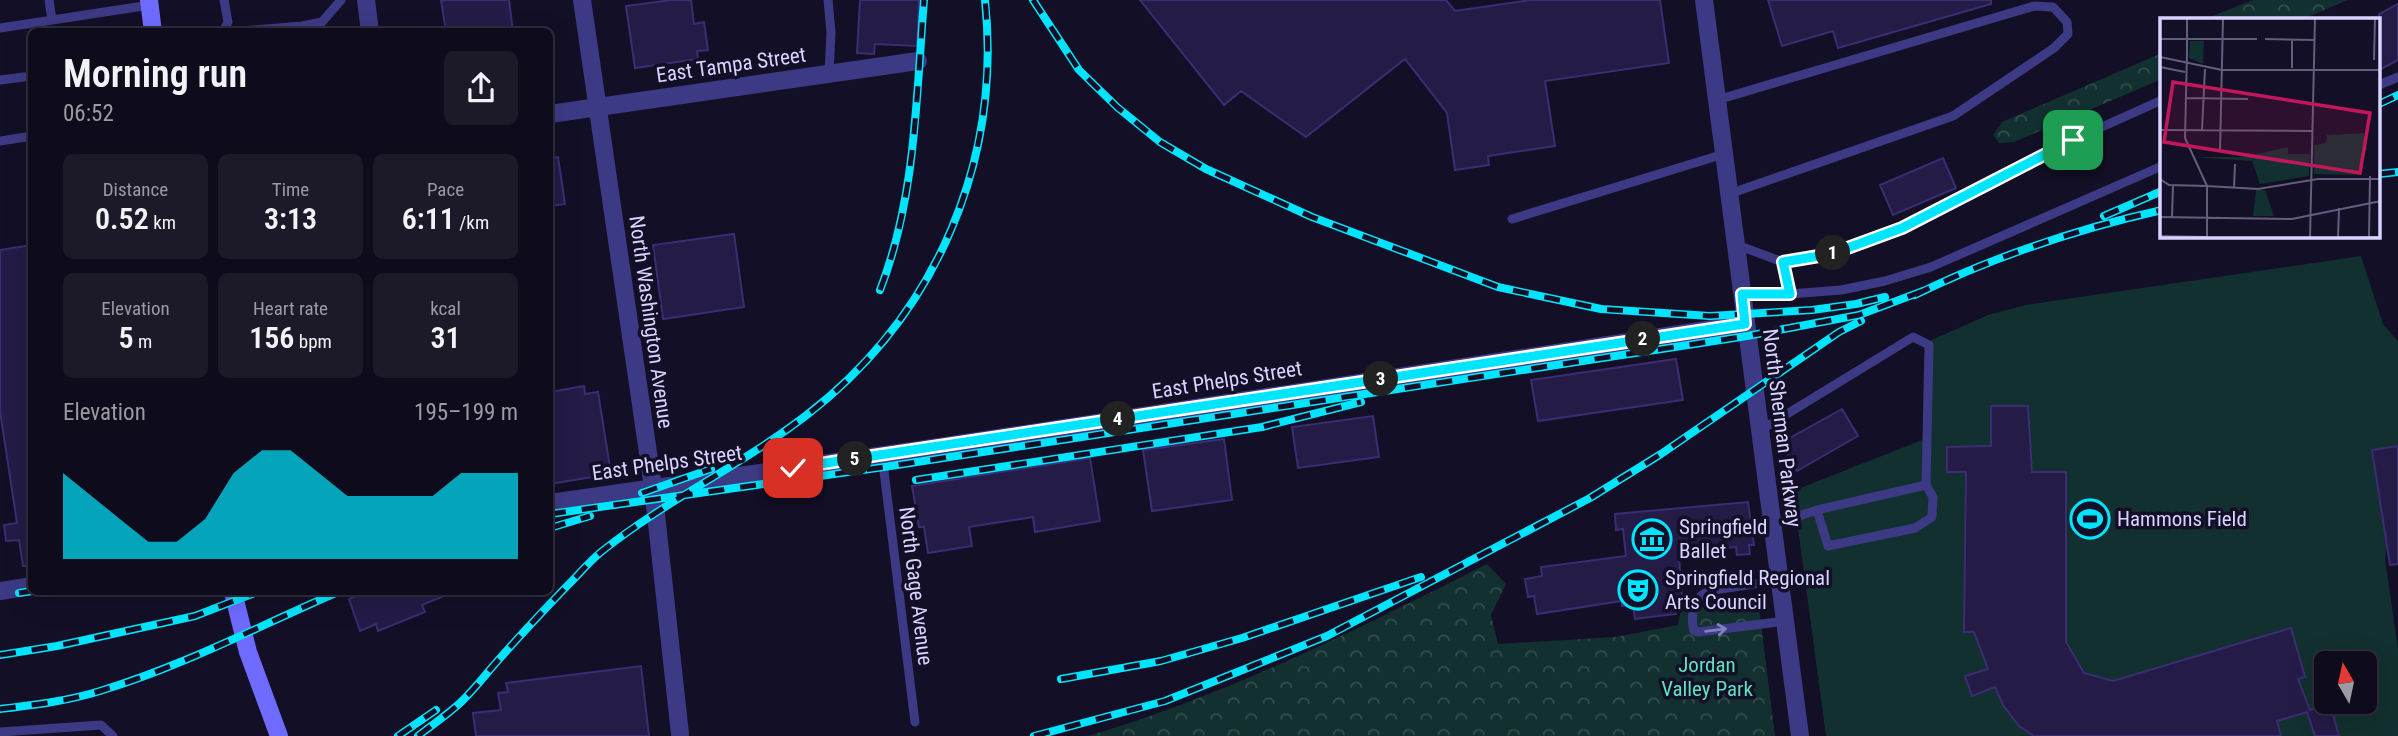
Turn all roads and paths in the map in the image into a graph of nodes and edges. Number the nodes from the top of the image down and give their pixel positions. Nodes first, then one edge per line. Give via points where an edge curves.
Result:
1 (49, 0) edge
2 (224, 0) edge
3 (341, 0) edge
4 (366, 0) edge
5 (582, 0) edge
6 (828, 0) edge
7 (1704, 0) edge
8 (150, 2) edge
9 (52, 20) junction
10 (0, 27) edge
11 (153, 28) edge
12 (225, 28) edge
13 (278, 28) edge
14 (370, 28) edge
15 (918, 61) dead end
16 (829, 74) junction
17 (28, 76) edge
18 (2398, 77) edge
19 (0, 80) edge
20 (2380, 85) edge
21 (1717, 100) junction
22 (2160, 101) edge
23 (597, 107) junction
24 (553, 114) edge
25 (28, 137) edge
26 (0, 141) edge
27 (1724, 154) junction
28 (2160, 167) edge
29 (1729, 194) junction
30 (1512, 219) dead end
31 (1735, 245) junction
32 (1783, 262) junction
33 (1742, 294) junction
34 (1790, 294) junction
35 (1745, 324) junction
36 (1759, 431) junction
37 (882, 455) junction
38 (1926, 485) junction
39 (653, 487) junction
40 (553, 503) edge
41 (1817, 510) junction
42 (1772, 525) junction
43 (1779, 580) junction
44 (28, 587) edge
45 (0, 591) edge
46 (234, 595) edge
47 (1785, 621) junction
48 (915, 722) dead end
49 (0, 732) edge
50 (680, 734) dead end
51 (113, 736) edge
52 (279, 736) edge
53 (1800, 736) edge

1 - 9 lane
2 - 12 lane
3 - 13 lane via 322,22
4 - 14 street
5 - 23 street, North Washington Avenue
6 - 16 lane
7 - 21 street, North Sherman Parkway
8 - 9 lane
8 - 11 main road
9 - 10 lane
15 - 16 street, East Tampa Street
16 - 23 street, East Tampa Street
17 - 19 lane
18 - 20 lane
21 - 27 street, North Sherman Parkway
21 - 29 lane via 2034,6 2053,7 2067,22 2068,34 2054,48 1953,117
22 - 32 lane via 1902,228 1831,254
23 - 24 street, East Tampa Street
23 - 39 street, North Washington Avenue
25 - 26 lane
27 - 29 street, North Sherman Parkway
27 - 30 lane
28 - 34 lane via 1931,267 1841,290
29 - 31 street, North Sherman Parkway
31 - 32 lane
31 - 33 street, North Sherman Parkway
32 - 34 lane
33 - 34 lane
33 - 35 street, North Sherman Parkway
35 - 36 street, North Sherman Parkway
35 - 37 street, East Phelps Street
36 - 38 lane via 1913,337 1928,345
36 - 42 street, North Sherman Parkway
37 - 39 street, East Phelps Street
37 - 48 lane, North Gage Avenue
38 - 41 lane
38 - 41 lane via 1933,496 1932,517 1915,528 1828,546
39 - 40 street, East Phelps Street
39 - 50 street, North Washington Avenue
41 - 42 lane
42 - 43 street, North Sherman Parkway
43 - 47 street, North Sherman Parkway
43 -> 47 lane via 1708,591 1694,606 1692,626 1699,632
44 - 45 street
46 - 52 main road via 248,652
47 - 53 street, North Sherman Parkway
49 - 51 lane via 101,725

